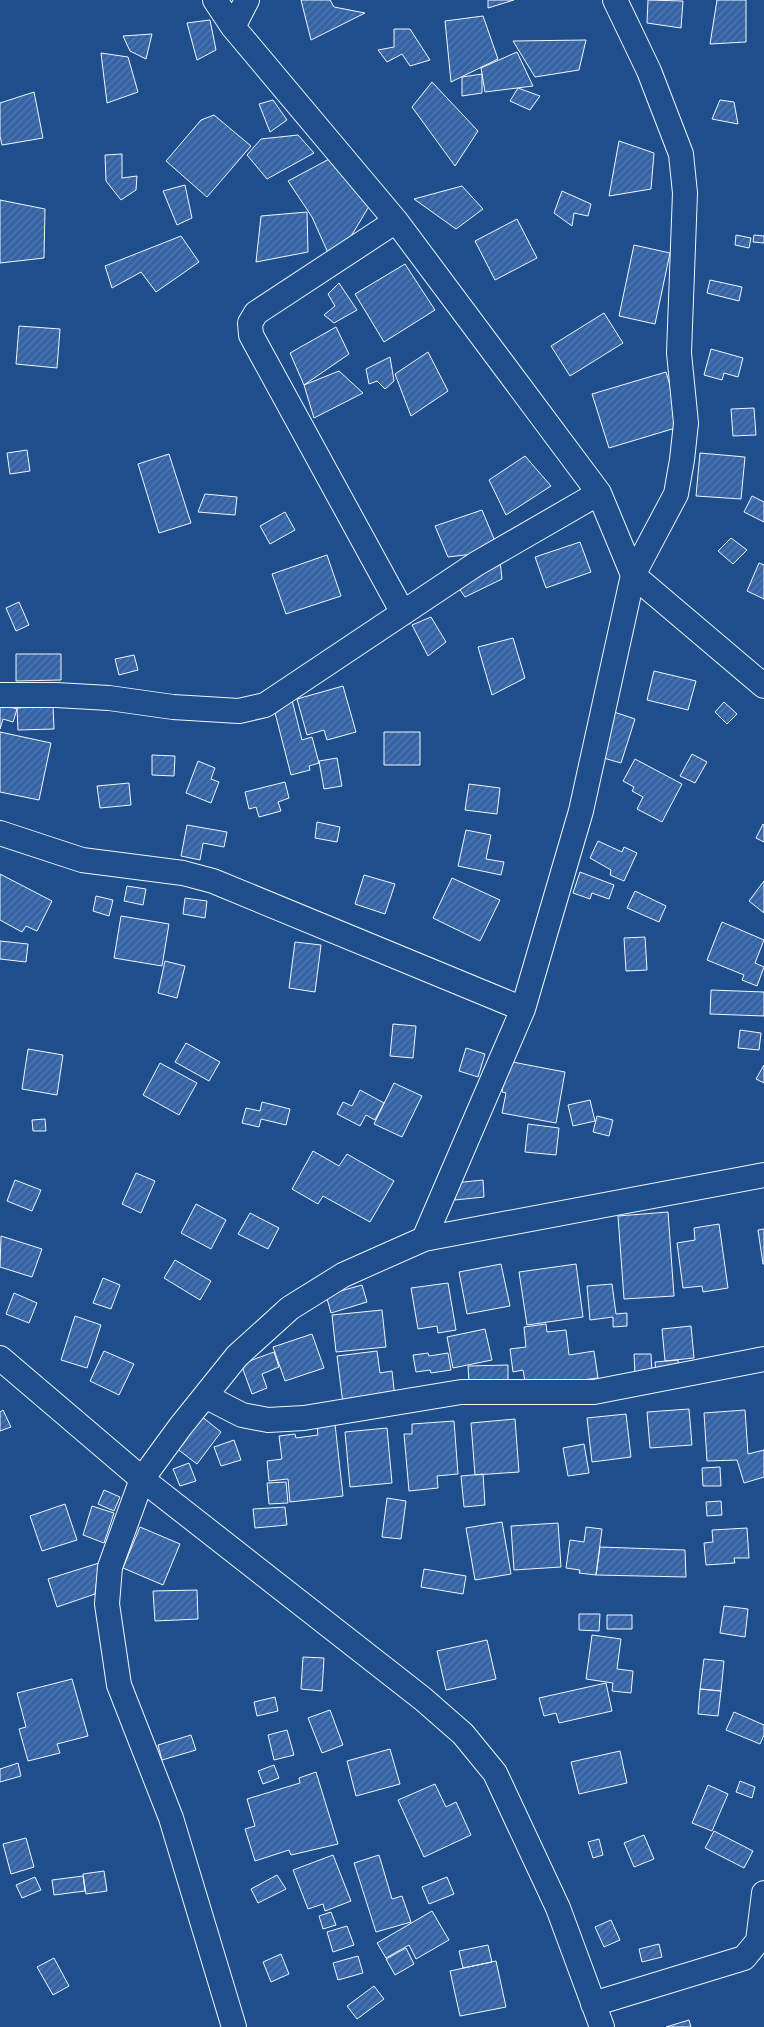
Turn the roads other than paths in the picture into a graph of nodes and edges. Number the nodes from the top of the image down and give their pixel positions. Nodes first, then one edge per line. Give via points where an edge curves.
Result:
1 (215, 0) edge
2 (247, 0) edge
3 (615, 0) edge
4 (233, 27) junction
5 (396, 221) junction
6 (599, 493) junction
7 (633, 575) junction
8 (403, 613) junction
9 (764, 686) edge
10 (0, 695) edge
11 (0, 833) edge
12 (523, 1009) junction
13 (764, 1175) edge
14 (424, 1239) junction
15 (0, 1358) edge
16 (762, 1365) edge
17 (204, 1396) junction
18 (142, 1479) junction
19 (764, 1894) edge
20 (594, 2004) junction
21 (234, 2027) edge
22 (602, 2027) edge

1 - 4 street
2 - 4 street
3 - 7 street via 649,71 681,154 685,193 679,353 686,423 682,460 676,494
4 - 5 street
5 - 6 street
5 - 8 street via 256,313 250,323 251,335
6 - 7 street
6 - 8 street via 476,564
7 - 9 street
7 - 12 street via 580,811
8 - 10 street via 265,705 239,711 173,707 109,698
11 - 12 street via 82,860 183,873 213,881
12 - 14 street
13 - 14 street
14 - 17 street via 343,1275 290,1308 237,1356
15 - 18 street
16 - 17 street via 594,1392 461,1392 304,1418 268,1420 242,1415
17 - 18 street
18 - 20 street via 423,1699 463,1734 495,1772 558,1908
18 - 21 street via 110,1567 107,1604 119,1686 171,1818
19 - 20 street via 758,1942 744,1958
20 - 22 street

